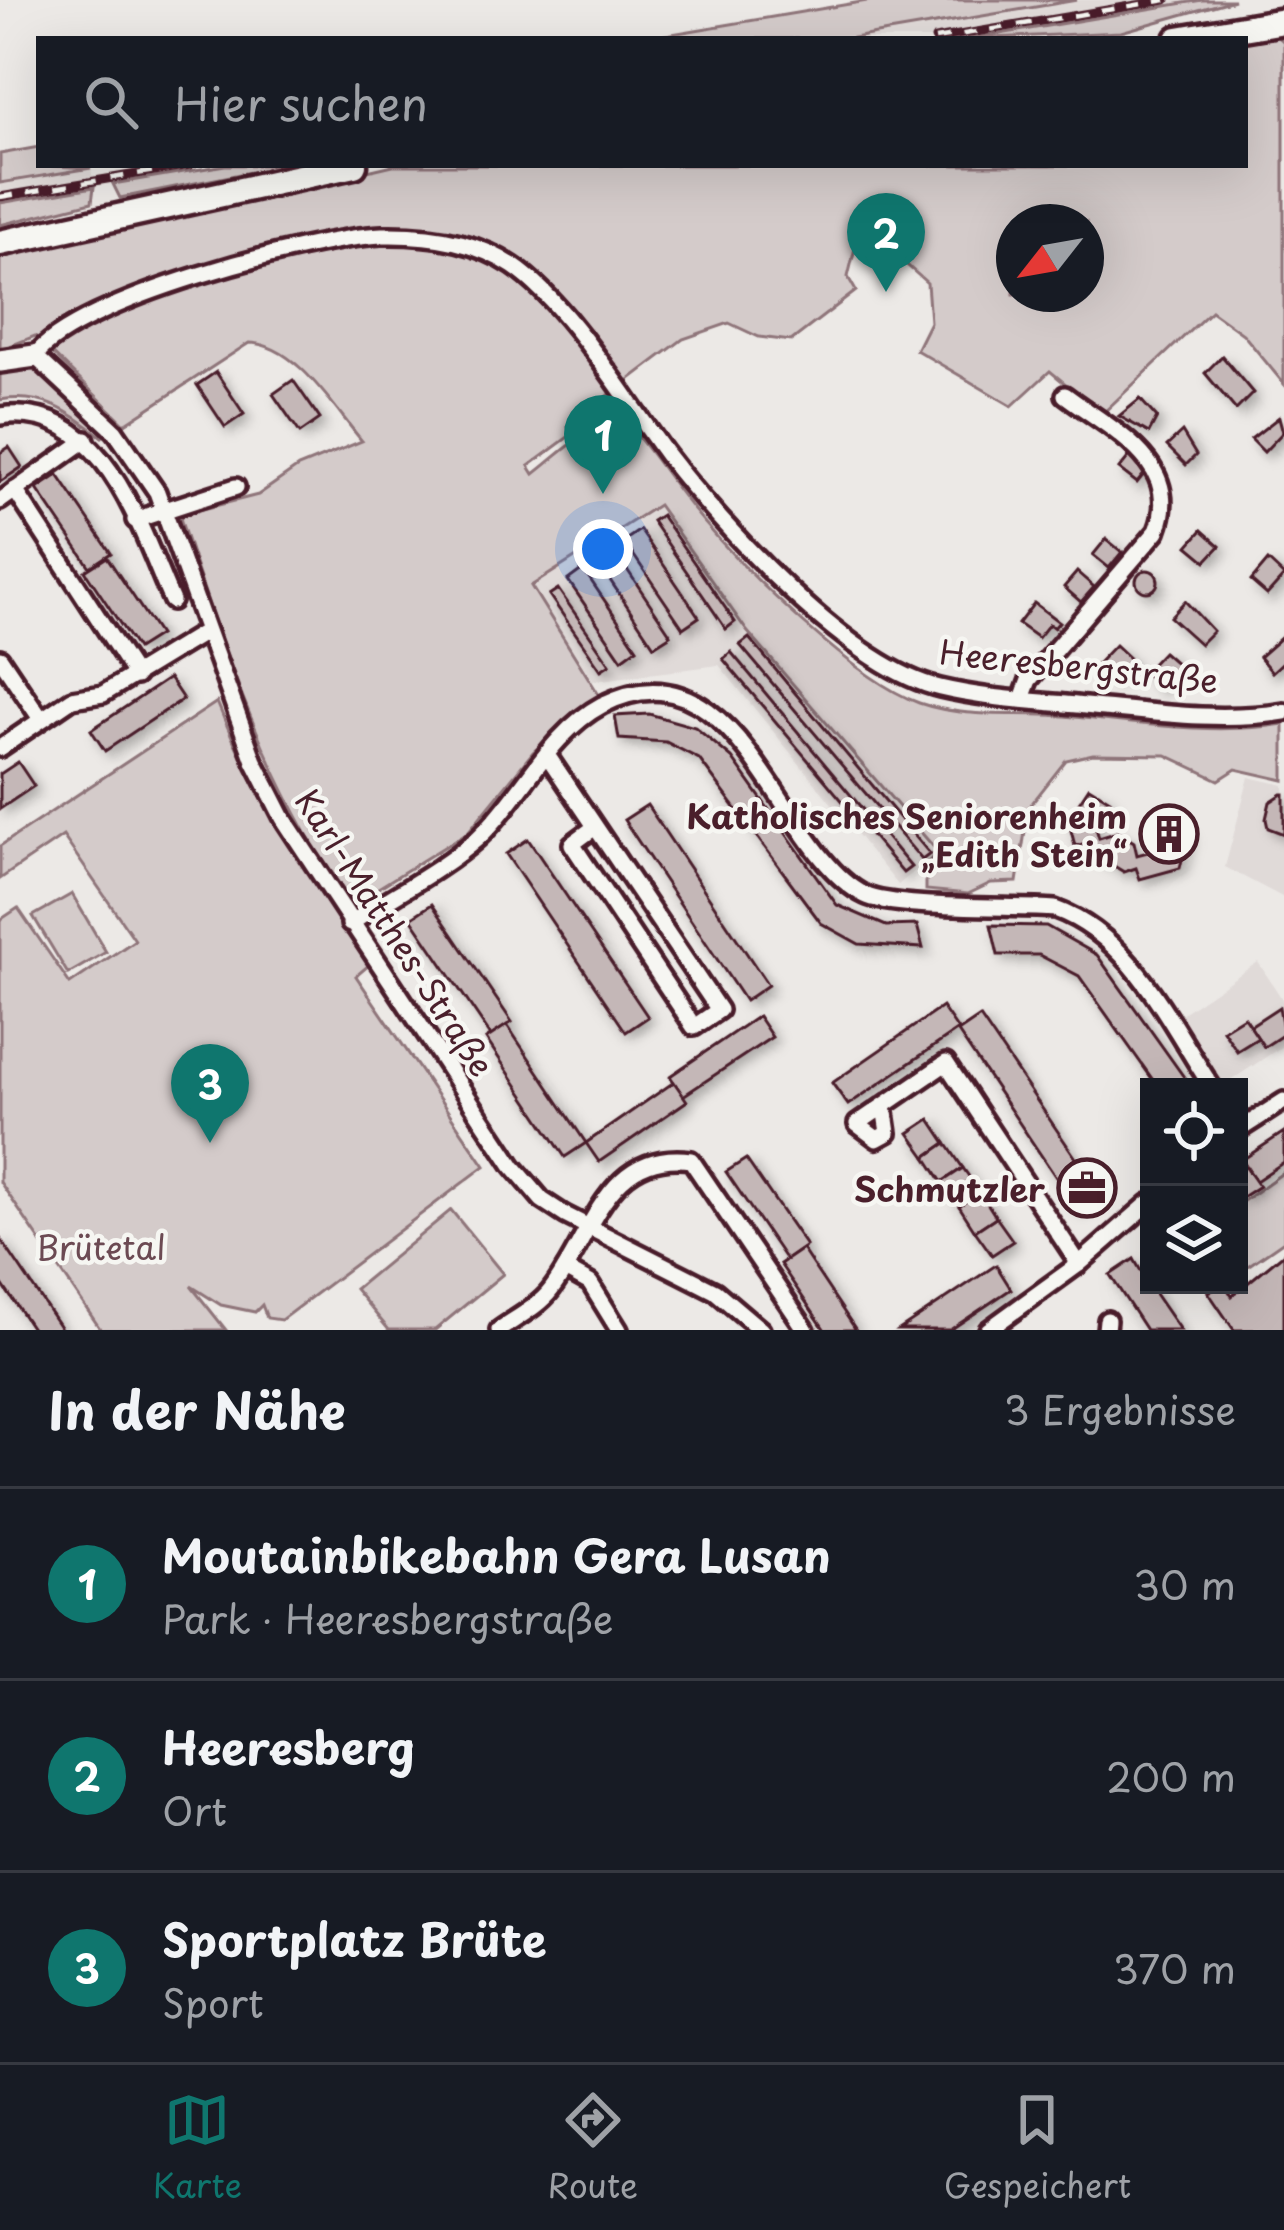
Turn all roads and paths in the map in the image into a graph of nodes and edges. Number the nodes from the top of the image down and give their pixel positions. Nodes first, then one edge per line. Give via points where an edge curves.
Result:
1 (1284, 21) edge
2 (1196, 36) edge
3 (340, 168) edge
4 (0, 243) edge
5 (35, 356) junction
6 (0, 361) edge
7 (1065, 395) dead end
8 (0, 416) edge
9 (86, 440) junction
10 (236, 487) dead end
11 (16, 490) junction
12 (0, 501) edge
13 (165, 510) junction
14 (135, 520) junction
15 (172, 601) dead end
16 (205, 632) junction
17 (0, 658) edge
18 (136, 676) junction
19 (1022, 699) junction
20 (1284, 712) edge
21 (41, 719) junction
22 (1, 745) edge
23 (547, 755) junction
24 (595, 827) junction
25 (350, 924) junction
26 (1206, 1078) edge
27 (1284, 1101) edge
28 (884, 1106) dead end
29 (1248, 1123) edge
30 (1140, 1211) edge
31 (589, 1228) junction
32 (1078, 1264) junction
33 (565, 1269) junction
34 (499, 1330) edge
35 (619, 1330) edge
36 (761, 1330) edge
37 (806, 1330) edge
38 (988, 1330) edge

1 - 2 main road
3 - 4 main road
5 - 6 street, Heeresbergstraße
5 - 13 street, Karl-Matthes-Straße via 116,431
5 - 19 street, Heeresbergstraße via 61,331 136,296 342,239 417,236 482,249 548,296 710,511 804,601 880,663 937,688
7 - 19 street via 1152,463 1165,510 1157,531 1029,680
8 - 9 street via 55,422
9 - 11 street
9 - 14 street
10 - 13 street
11 - 12 street
11 - 18 street
13 - 14 street
13 - 16 street, Karl-Matthes-Straße
14 - 15 street
16 - 18 street
16 - 25 street, Karl-Matthes-Straße via 254,761
17 - 21 street
18 - 21 street
19 - 20 street, Heeresbergstraße via 1171,715
21 - 22 street
23 - 24 street
23 - 25 street via 475,841
23 - 26 street via 581,720 625,697 668,696 709,712 737,734 825,862 868,897 1055,909 1080,918 1117,945
24 - 24 street via 719,1010 694,1027 572,844
25 - 31 street, Karl-Matthes-Straße via 513,1166 542,1200
27 - 29 street
28 - 32 street via 946,1064
30 - 32 street
31 - 33 street
31 - 36 street, Karl-Matthes-Straße via 715,1292
31 - 37 street via 612,1185 632,1170 667,1157 691,1160
32 - 38 street
33 - 34 street via 548,1295
33 - 35 street via 590,1283

